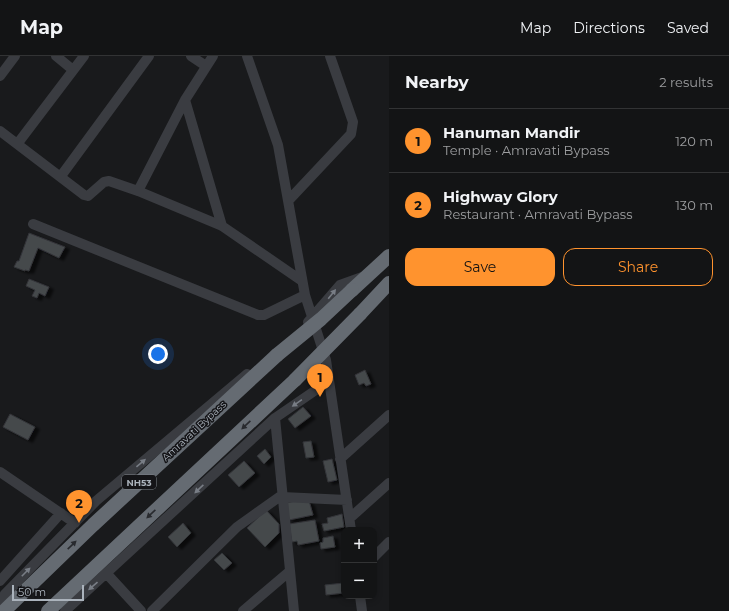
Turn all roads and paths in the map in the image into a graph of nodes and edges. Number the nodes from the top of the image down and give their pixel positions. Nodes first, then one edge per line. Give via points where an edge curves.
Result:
1 (14, 56) edge
2 (56, 56) edge
3 (84, 56) edge
4 (149, 56) edge
5 (191, 56) edge
6 (213, 56) edge
7 (247, 56) edge
8 (330, 56) edge
9 (206, 66) junction
10 (73, 70) junction
11 (0, 76) edge
12 (185, 100) junction
13 (0, 131) edge
14 (18, 143) junction
15 (61, 176) junction
16 (138, 191) junction
17 (288, 201) junction
18 (34, 224) dead end
19 (222, 226) junction
20 (389, 256) edge
21 (369, 274) junction
22 (302, 281) junction
23 (389, 283) edge
24 (305, 295) junction
25 (389, 296) edge
26 (360, 314) junction
27 (313, 318) junction
28 (329, 381) junction
29 (389, 415) edge
30 (275, 418) junction
31 (340, 459) junction
32 (0, 472) edge
33 (389, 483) edge
34 (282, 496) junction
35 (347, 500) junction
36 (61, 514) junction
37 (350, 518) junction
38 (75, 523) junction
39 (351, 527) edge
40 (389, 542) edge
41 (377, 554) edge
42 (290, 571) junction
43 (107, 574) junction
44 (0, 581) edge
45 (360, 599) edge
46 (0, 601) edge
47 (4, 611) edge
48 (48, 611) edge
49 (64, 611) edge
50 (141, 611) edge
51 (152, 611) edge
52 (243, 611) edge
53 (294, 611) edge
54 (362, 611) edge

1 - 11 street
2 - 10 street
3 - 10 street
4 - 15 street
5 - 9 street
6 - 9 street
7 - 17 street via 278,145
8 - 17 street via 353,128 351,134
9 - 12 street
10 - 14 street
12 - 16 street
12 - 19 street
13 - 14 street
14 - 15 street
15 - 16 street via 88,196 104,182 109,181
16 - 19 street
17 - 22 street
18 - 24 street via 258,315 264,315
19 - 22 street
20 - 21 highway, Amravati Bypass / NH53
27 -> 21 street via 340,285
47 -> 21 highway, Amravati Bypass / NH53, bridge via 99,519
22 - 24 street
23 - 26 highway
24 - 27 street
25 - 26 highway, NH53
26 -> 48 highway, NH53, bridge via 295,380
27 - 28 street via 326,360
38 -> 27 street via 96,501
28 -> 30 street
28 - 31 street
29 - 31 street
30 - 34 street
30 -> 43 street
31 - 35 street
32 - 36 street
33 - 37 street
34 - 35 street
34 - 42 street
34 - 51 street via 237,527
35 - 37 street
36 - 38 street
36 - 44 street
37 - 39 street
46 -> 38 street
40 - 41 street
42 - 52 street
42 - 53 street
43 -> 49 street
43 - 50 street
45 - 54 street

